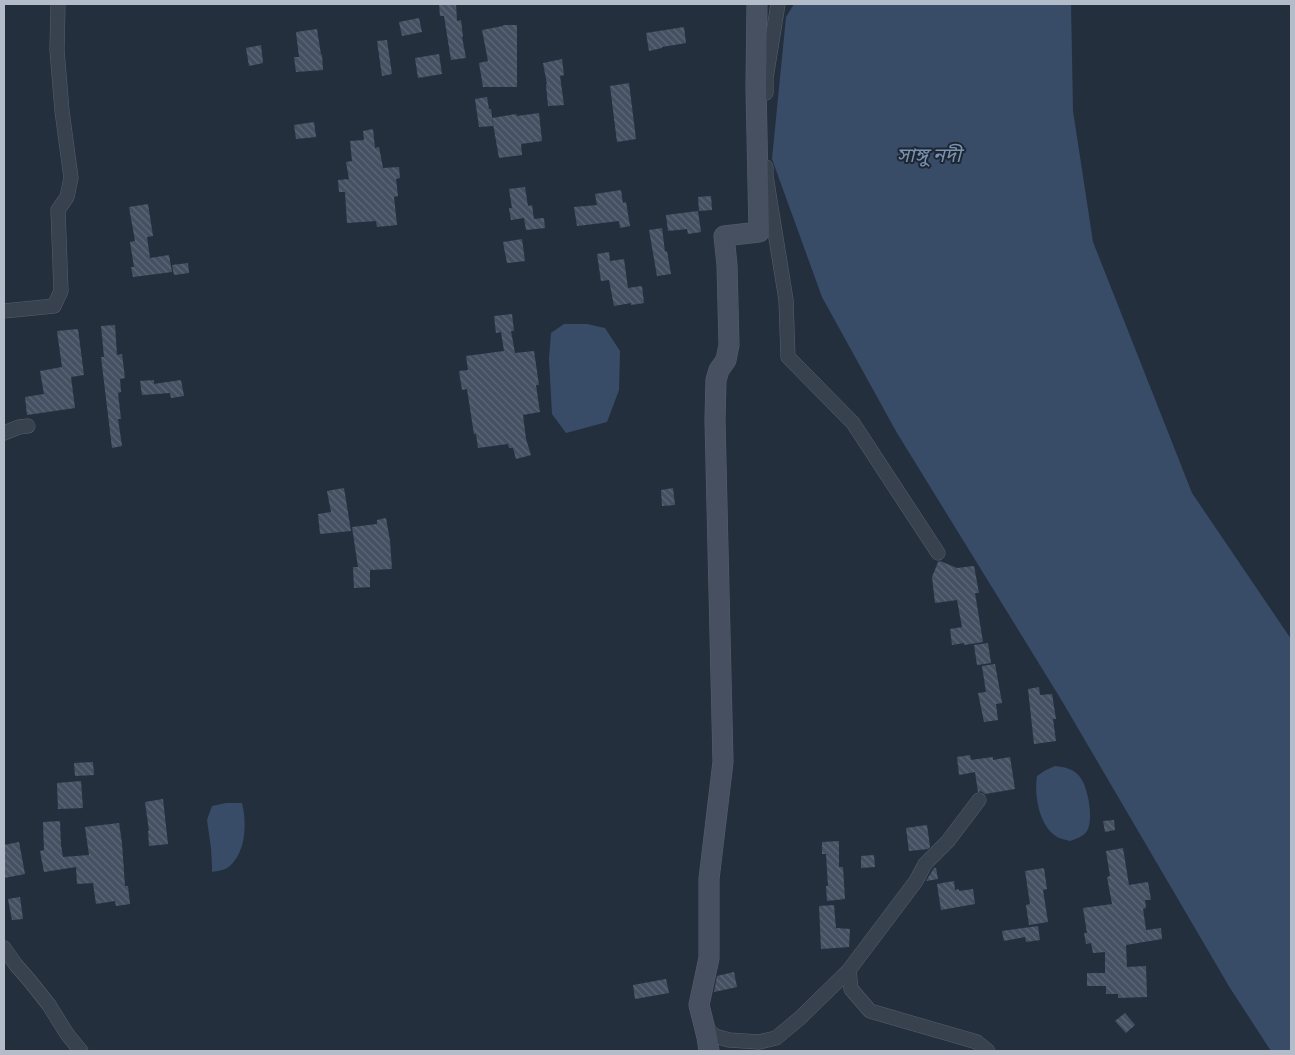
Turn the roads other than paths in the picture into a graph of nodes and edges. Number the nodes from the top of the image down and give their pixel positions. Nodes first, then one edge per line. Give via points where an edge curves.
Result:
1 (58, 4) edge
2 (757, 4) edge
3 (778, 4) edge
4 (4, 311) edge
5 (28, 426) dead end
6 (4, 433) edge
7 (938, 553) dead end
8 (979, 800) dead end
9 (4, 948) edge
10 (849, 970) junction
11 (704, 1025) junction
12 (81, 1051) edge
13 (708, 1051) edge
14 (988, 1051) edge

1 - 4 street via 57,50 71,178 67,197 58,210 61,291 54,306
2 - 11 main road via 759,232 724,236 728,345 726,360 716,380 723,762 709,879 709,958 699,1005
3 - 7 street via 766,78 766,176 786,300 788,357 854,423
5 - 6 street
8 - 10 street via 948,841 925,864 916,881
9 - 12 street
10 - 11 street via 776,1038 759,1042 729,1040 715,1036
10 - 14 street via 851,989 870,1011 978,1042
11 - 13 main road

